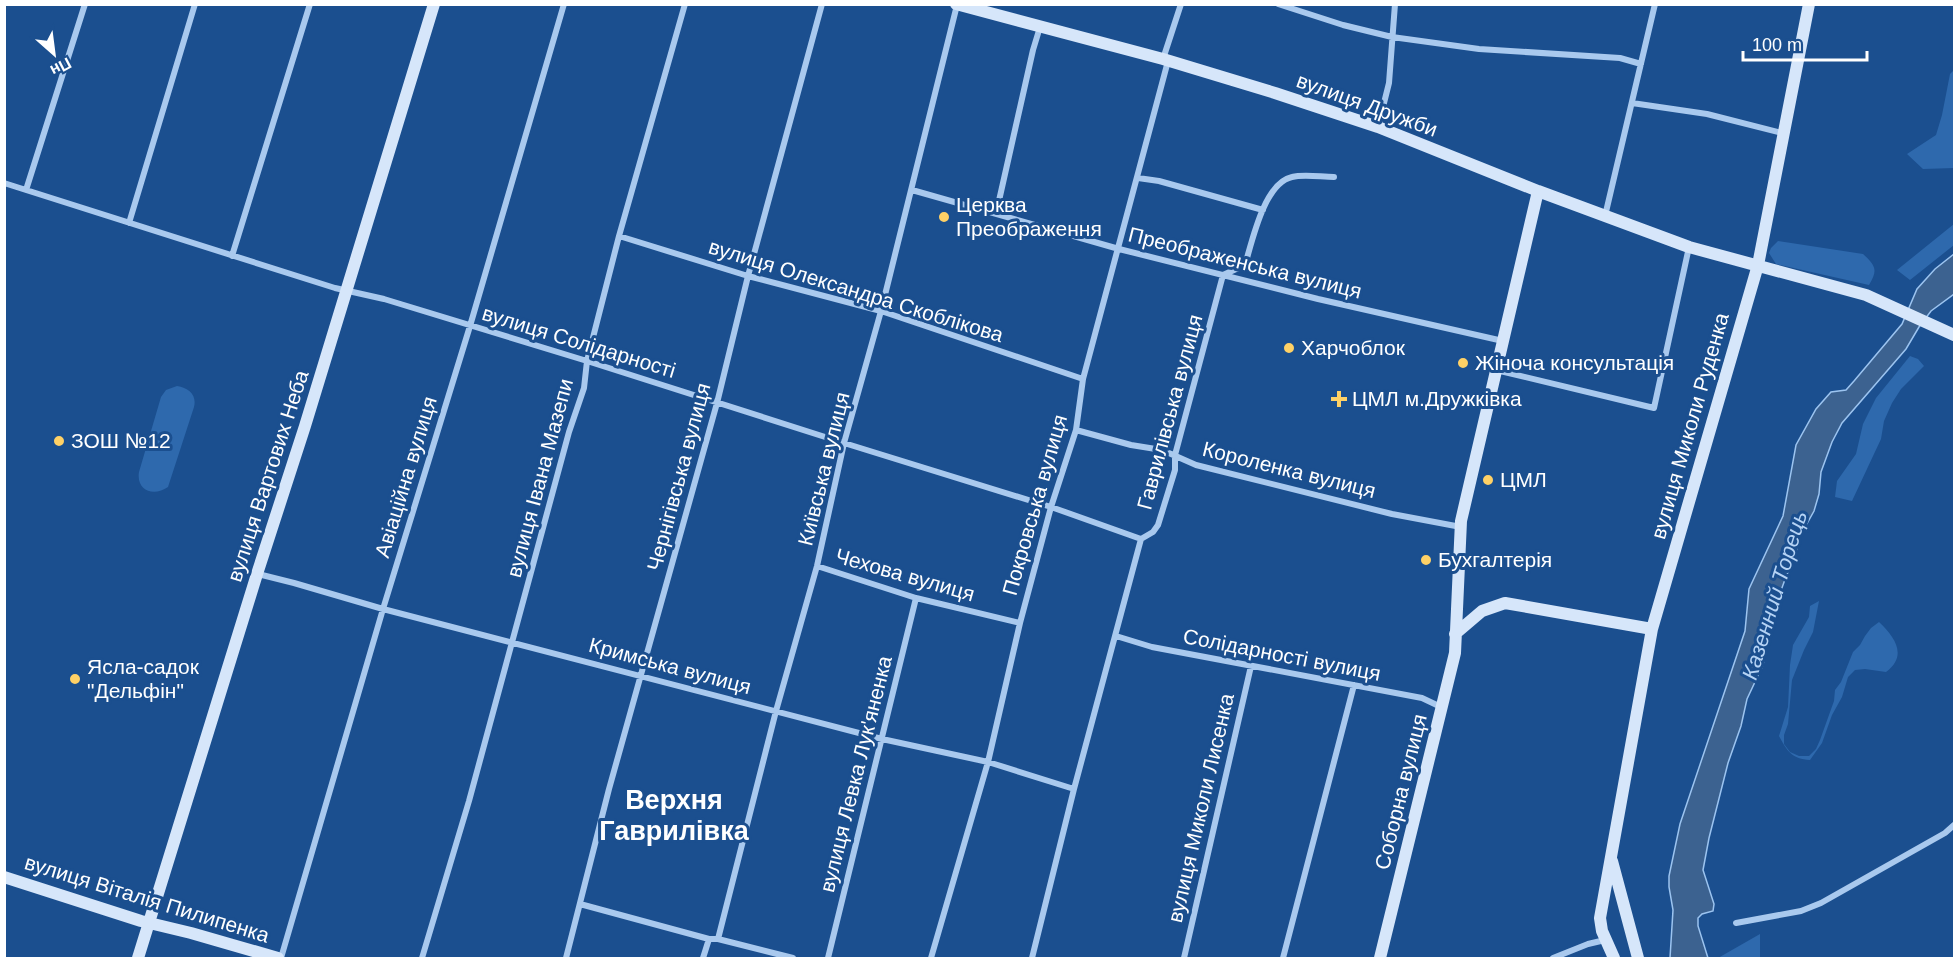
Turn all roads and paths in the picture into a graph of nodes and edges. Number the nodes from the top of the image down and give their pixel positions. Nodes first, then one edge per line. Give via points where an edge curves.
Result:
1 (86, 4) edge
2 (195, 4) edge
3 (310, 4) edge
4 (434, 4) edge
5 (564, 4) edge
6 (685, 4) edge
7 (822, 4) edge
8 (1181, 4) edge
9 (1278, 4) edge
10 (1395, 4) edge
11 (1655, 4) edge
12 (1809, 4) edge
13 (956, 5) edge
14 (1040, 27) junction
15 (1392, 37) junction
16 (1166, 60) junction
17 (1641, 64) junction
18 (1632, 103) junction
19 (1378, 128) junction
20 (1782, 133) junction
21 (1334, 177) dead end
22 (1138, 178) junction
23 (4, 183) edge
24 (26, 190) junction
25 (912, 190) junction
26 (1538, 191) junction
27 (1263, 210) junction
28 (996, 214) junction
29 (1605, 216) junction
30 (129, 223) junction
31 (620, 236) junction
32 (1689, 247) junction
33 (1119, 249) junction
34 (232, 256) junction
35 (1758, 265) junction
36 (1223, 275) junction
37 (748, 276) junction
38 (346, 291) junction
39 (881, 311) junction
40 (470, 326) junction
41 (1954, 334) edge
42 (1503, 341) junction
43 (587, 361) junction
44 (1496, 370) junction
45 (1083, 380) junction
46 (717, 403) junction
47 (1076, 430) junction
48 (844, 443) junction
49 (1175, 455) junction
50 (1051, 507) junction
51 (1461, 527) junction
52 (1141, 539) junction
53 (817, 566) junction
54 (257, 574) junction
55 (916, 598) junction
56 (383, 609) junction
57 (1020, 623) junction
58 (1652, 629) junction
59 (1455, 634) junction
60 (1116, 636) junction
61 (513, 642) junction
62 (1251, 666) junction
63 (641, 675) junction
64 (1354, 685) junction
65 (1442, 707) junction
66 (776, 711) junction
67 (882, 739) junction
68 (988, 762) junction
69 (1074, 789) junction
70 (1954, 825) edge
71 (1611, 858) junction
72 (4, 877) edge
73 (580, 904) junction
74 (149, 922) junction
75 (1736, 923) dead end
76 (709, 939) junction
77 (718, 939) junction
78 (1605, 940) junction
79 (138, 958) edge
80 (280, 958) edge
81 (422, 958) edge
82 (566, 958) edge
83 (704, 958) edge
84 (793, 958) edge
85 (828, 958) edge
86 (932, 958) edge
87 (1032, 958) edge
88 (1184, 958) edge
89 (1282, 958) edge
90 (1380, 958) edge
91 (1553, 958) edge
92 (1614, 958) edge
93 (1638, 958) edge

1 - 24 street
2 - 30 street
3 - 34 street
4 - 38 street, вулиця Вартових Неба
5 - 40 street, Авіаційна вулиця
6 - 31 street, вулиця Івана Мазепи
7 - 37 street, Чернігівська вулиця
8 - 16 street, Покровська вулиця
9 - 15 street
10 - 15 street
11 - 17 street
12 - 20 street, вулиця Миколи Руденка
13 - 14 street, вулиця Дружби
13 - 25 street, Київська вулиця
14 - 16 street, вулиця Дружби
14 - 28 street
15 - 17 street via 1479,49 1620,58
15 - 19 street via 1389,83
16 - 19 street, вулиця Дружби
16 - 22 street, Покровська вулиця
17 - 18 street
18 - 20 street via 1707,114
18 - 29 street
19 - 26 street, вулиця Дружби
20 - 35 street, вулиця Миколи Руденка
21 - 27 street via 1291,177 1279,183
22 - 27 street
22 - 33 street, Покровська вулиця
23 - 24 street, вулиця Солідарності
24 - 30 street, вулиця Солідарності
25 - 28 street, Преображенська вулиця
25 - 39 street, Київська вулиця
26 - 29 street, вулиця Дружби
26 - 42 street, Соборна вулиця
27 - 36 street via 1245,265
28 - 33 street, Преображенська вулиця
29 - 32 street, вулиця Дружби
30 - 34 street, вулиця Солідарності
31 - 37 street, вулиця Олександра Скоблікова
31 - 43 street, вулиця Івана Мазепи
32 - 35 street, вулиця Дружби
32 - 44 street via 1654,408
33 - 36 street, Преображенська вулиця
33 - 45 street, Покровська вулиця
34 - 38 street, вулиця Солідарності
35 - 41 street, вулиця Дружби via 1866,295
35 - 58 street, вулиця Миколи Руденка
36 - 42 street, Преображенська вулиця
36 - 49 street, Гаврилівська вулиця
37 - 39 street, вулиця Олександра Скоблікова
37 - 46 street, Чернігівська вулиця
38 - 40 street, вулиця Солідарності
38 - 54 street, вулиця Вартових Неба
39 - 45 street, вулиця Олександра Скоблікова
39 - 48 street, Київська вулиця
40 - 43 street, вулиця Солідарності
40 - 56 street, Авіаційна вулиця
42 - 44 street, Соборна вулиця
43 - 46 street, вулиця Солідарності
43 - 61 street, вулиця Івана Мазепи via 584,388
44 - 51 street, Соборна вулиця
45 - 47 street, Покровська вулиця
46 - 48 street, вулиця Солідарності
46 - 63 street, Чернігівська вулиця
47 - 49 street, Короленка вулиця
47 - 50 street, Покровська вулиця
48 - 50 street, вулиця Солідарності
48 - 53 street, Київська вулиця
49 - 51 street, Короленка вулиця via 1196,465 1392,514
49 - 52 street, Гаврилівська вулиця via 1175,470 1158,525
50 - 52 street, вулиця Солідарності
50 - 57 street, Покровська вулиця
51 - 59 street, Соборна вулиця
52 - 60 street, Гаврилівська вулиця
53 - 55 street, Чехова вулиця
53 - 66 street, Київська вулиця
54 - 56 street, Кримська вулиця
54 - 74 street, вулиця Вартових Неба
55 - 57 street, Чехова вулиця
55 - 67 street, вулиця Левка Лук'яненка
56 - 61 street, Кримська вулиця
56 - 80 street, Авіаційна вулиця
57 - 68 street, Покровська вулиця
58 - 59 street via 1505,603 1482,611
58 - 71 street, вулиця Миколи Руденка
59 - 65 street, Соборна вулиця via 1455,653
60 - 62 street, Солідарності вулиця
60 - 69 street, Гаврилівська вулиця
61 - 63 street, Кримська вулиця
61 - 81 street, вулиця Івана Мазепи
62 - 64 street, Солідарності вулиця
62 - 88 street, вулиця Миколи Лисенка
63 - 66 street, Кримська вулиця
63 - 73 street, Чернігівська вулиця
64 - 65 street, Солідарності вулиця via 1422,698
64 - 89 street
65 - 90 street, Соборна вулиця
66 - 67 street, Кримська вулиця
66 - 77 street, Київська вулиця
67 - 68 street, Кримська вулиця
67 - 85 street, вулиця Левка Лук'яненка
68 - 69 street, Кримська вулиця
68 - 86 street, Покровська вулиця
69 - 87 street, Гаврилівська вулиця
70 - 75 street via 1821,903
71 - 78 street, вулиця Миколи Руденка via 1600,918
71 - 93 street, вулиця Миколи Руденка
72 - 74 street, вулиця Віталія Пилипенка
73 - 76 street
73 - 82 street, Чернігівська вулиця
74 - 79 street, вулиця Вартових Неба
74 - 80 street, вулиця Віталія Пилипенка
76 - 77 street
76 - 83 street
77 - 84 street
78 - 91 street
78 - 92 street, вулиця Миколи Руденка

